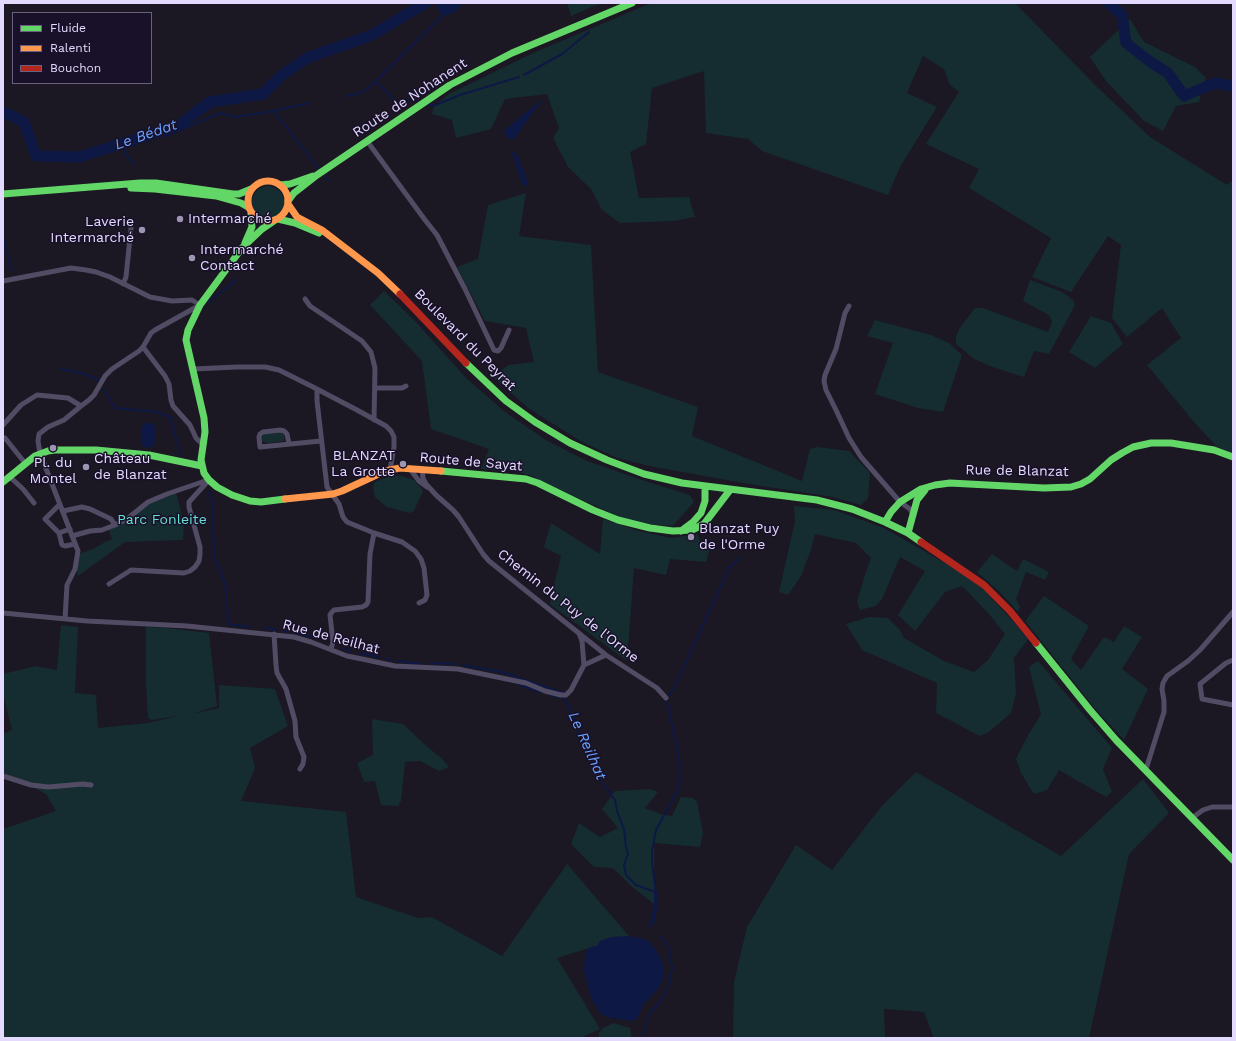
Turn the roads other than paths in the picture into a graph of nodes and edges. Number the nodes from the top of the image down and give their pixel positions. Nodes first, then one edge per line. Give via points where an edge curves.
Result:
1 (632, 3) edge
2 (367, 141) junction
3 (317, 175) junction
4 (280, 185) junction
5 (103, 186) junction
6 (251, 189) junction
7 (3, 194) edge
8 (288, 203) junction
9 (249, 210) junction
10 (277, 220) junction
11 (131, 228) dead end
12 (242, 248) junction
13 (347, 248) junction
14 (3, 281) edge
15 (123, 284) junction
16 (305, 299) dead end
17 (200, 305) junction
18 (849, 306) dead end
19 (509, 330) dead end
20 (143, 347) junction
21 (193, 369) junction
22 (406, 386) dead end
23 (375, 388) junction
24 (317, 389) junction
25 (81, 406) junction
26 (374, 420) junction
27 (3, 425) edge
28 (3, 438) edge
29 (321, 441) junction
30 (203, 444) junction
31 (289, 444) junction
32 (40, 453) junction
33 (1233, 457) edge
34 (25, 464) junction
35 (202, 466) junction
36 (410, 469) junction
37 (390, 470) junction
38 (422, 470) junction
39 (5, 480) edge
40 (209, 480) junction
41 (930, 486) junction
42 (705, 487) junction
43 (430, 489) junction
44 (730, 490) junction
45 (333, 494) junction
46 (900, 502) junction
47 (34, 503) dead end
48 (60, 504) junction
49 (63, 511) junction
50 (913, 515) junction
51 (885, 522) junction
52 (115, 525) junction
53 (70, 529) junction
54 (680, 531) junction
55 (59, 533) junction
56 (374, 533) junction
57 (908, 533) junction
58 (72, 536) junction
59 (75, 544) junction
60 (110, 584) dead end
61 (418, 603) dead end
62 (1233, 612) edge
63 (3, 613) edge
64 (65, 619) junction
65 (579, 633) junction
66 (274, 634) junction
67 (331, 649) junction
68 (606, 655) junction
69 (1233, 660) edge
70 (584, 665) junction
71 (666, 698) dead end
72 (1233, 705) edge
73 (300, 769) dead end
74 (1144, 769) junction
75 (3, 776) edge
76 (91, 785) dead end
77 (1233, 807) edge
78 (1192, 818) junction
79 (1233, 860) edge

1 - 2 main road, Route de Nohanent via 512,53 470,74 439,91
2 - 3 main road, Route de Nohanent
2 - 19 street via 437,235 494,350 502,348
3 - 4 main road, Route de Nohanent
3 - 8 main road, Route de Nohanent via 294,193
4 - 6 main road via 271,181 262,182
4 - 8 main road via 287,195
5 - 6 main road via 156,183 239,194
5 - 7 main road
5 - 9 main road via 216,196 240,203
6 - 9 main road via 247,198
8 - 10 main road via 285,213
8 - 13 main road, Boulevard du Peyrat via 297,217 322,230
9 - 10 main road via 265,222
9 - 12 main road via 252,227
10 - 12 main road via 262,229
10 - 13 main road, Boulevard du Peyrat via 295,223
11 - 15 street
12 - 17 main road
13 - 42 main road, Boulevard du Peyrat via 403,297 480,377 506,401 535,422 570,444 607,460 644,474
14 - 15 street via 71,268 96,272
15 - 17 street via 150,297 172,301 192,300
16 - 23 street via 310,306 366,345 374,361
17 - 20 street via 155,330
17 - 21 main road via 186,340
18 - 46 street via 825,375 825,387 855,448
20 - 25 street via 112,369 94,395
20 - 30 street via 169,384 173,406 190,425 198,441
21 - 24 street via 251,366 272,368
21 - 30 main road via 204,418
22 - 23 street
23 - 26 street
24 - 26 street
24 - 29 street
25 - 27 street via 68,398 37,395 21,406
25 - 32 street via 64,420 39,434
26 - 37 street via 393,433 394,447
28 - 34 street
29 - 31 street
29 - 45 street via 327,487
30 - 35 main road
31 - 31 street via 260,447 259,437 263,432 280,430 287,434
32 - 34 main road
32 - 35 main road via 55,450 96,450 149,455
32 - 48 street
33 - 41 main road, Rue de Blanzat via 1206,448 1151,443 1122,453 1090,479 1071,487 1037,488 950,483
34 - 39 main road
35 - 40 main road, Route de Sayat
36 - 37 main road, Route de Sayat
36 - 38 main road, Route de Sayat
36 - 43 street via 419,481
37 - 45 main road, Route de Sayat
38 - 43 street, Chemin du Puy de l'Orme via 423,478
38 - 54 main road, Route de Sayat via 526,479 618,520 657,529
39 - 47 street via 23,489
40 - 45 main road, Route de Sayat via 232,495 250,501
40 - 52 street via 148,502
40 - 60 street via 189,502 200,547 199,561 195,567 184,573 130,570
41 - 46 main road, Rue de Blanzat
41 - 50 main road via 917,500
42 - 44 main road, Boulevard du Peyrat
42 - 54 main road via 705,501 701,512
43 - 65 street, Chemin du Puy de l'Orme via 459,517 489,561
44 - 51 main road, Boulevard du Peyrat via 817,500 852,509
44 - 54 main road, Route de Sayat via 704,524 692,530
45 - 56 street via 346,522
46 - 50 street via 910,509
46 - 51 main road, Rue de Blanzat
48 - 49 street
48 - 55 street via 45,519
49 - 52 street via 82,507 90,509 111,519
49 - 53 street
50 - 57 main road
51 - 57 main road, Boulevard du Peyrat
52 - 58 street
53 - 55 street
53 - 58 street
55 - 59 street via 62,545
56 - 61 street via 402,542 418,555 424,568 427,595 425,600
56 - 67 street via 370,554 368,602 362,607 332,612
57 - 74 main road, Boulevard du Peyrat via 972,576 1010,611 1095,716
58 - 59 street
59 - 64 street via 78,551 77,564 67,585
62 - 74 street via 1200,650 1167,676 1163,683 1164,712
63 - 64 street, Rue de Reilhat
64 - 66 street, Rue de Reilhat
65 - 68 street, Chemin du Puy de l'Orme
65 - 70 street
66 - 67 street, Rue de Reilhat via 294,637
66 - 73 street via 277,673 286,689 295,721 296,737 304,757
67 - 70 street, Rue de Reilhat via 347,656 395,666 458,669 526,682 545,691 564,695 571,690
68 - 70 street
68 - 71 street, Chemin du Puy de l'Orme via 657,688
69 - 72 street via 1200,684 1202,700
74 - 78 main road, Boulevard du Peyrat
75 - 76 street via 31,785 48,787
77 - 78 street via 1212,807
78 - 79 main road, Boulevard du Peyrat

